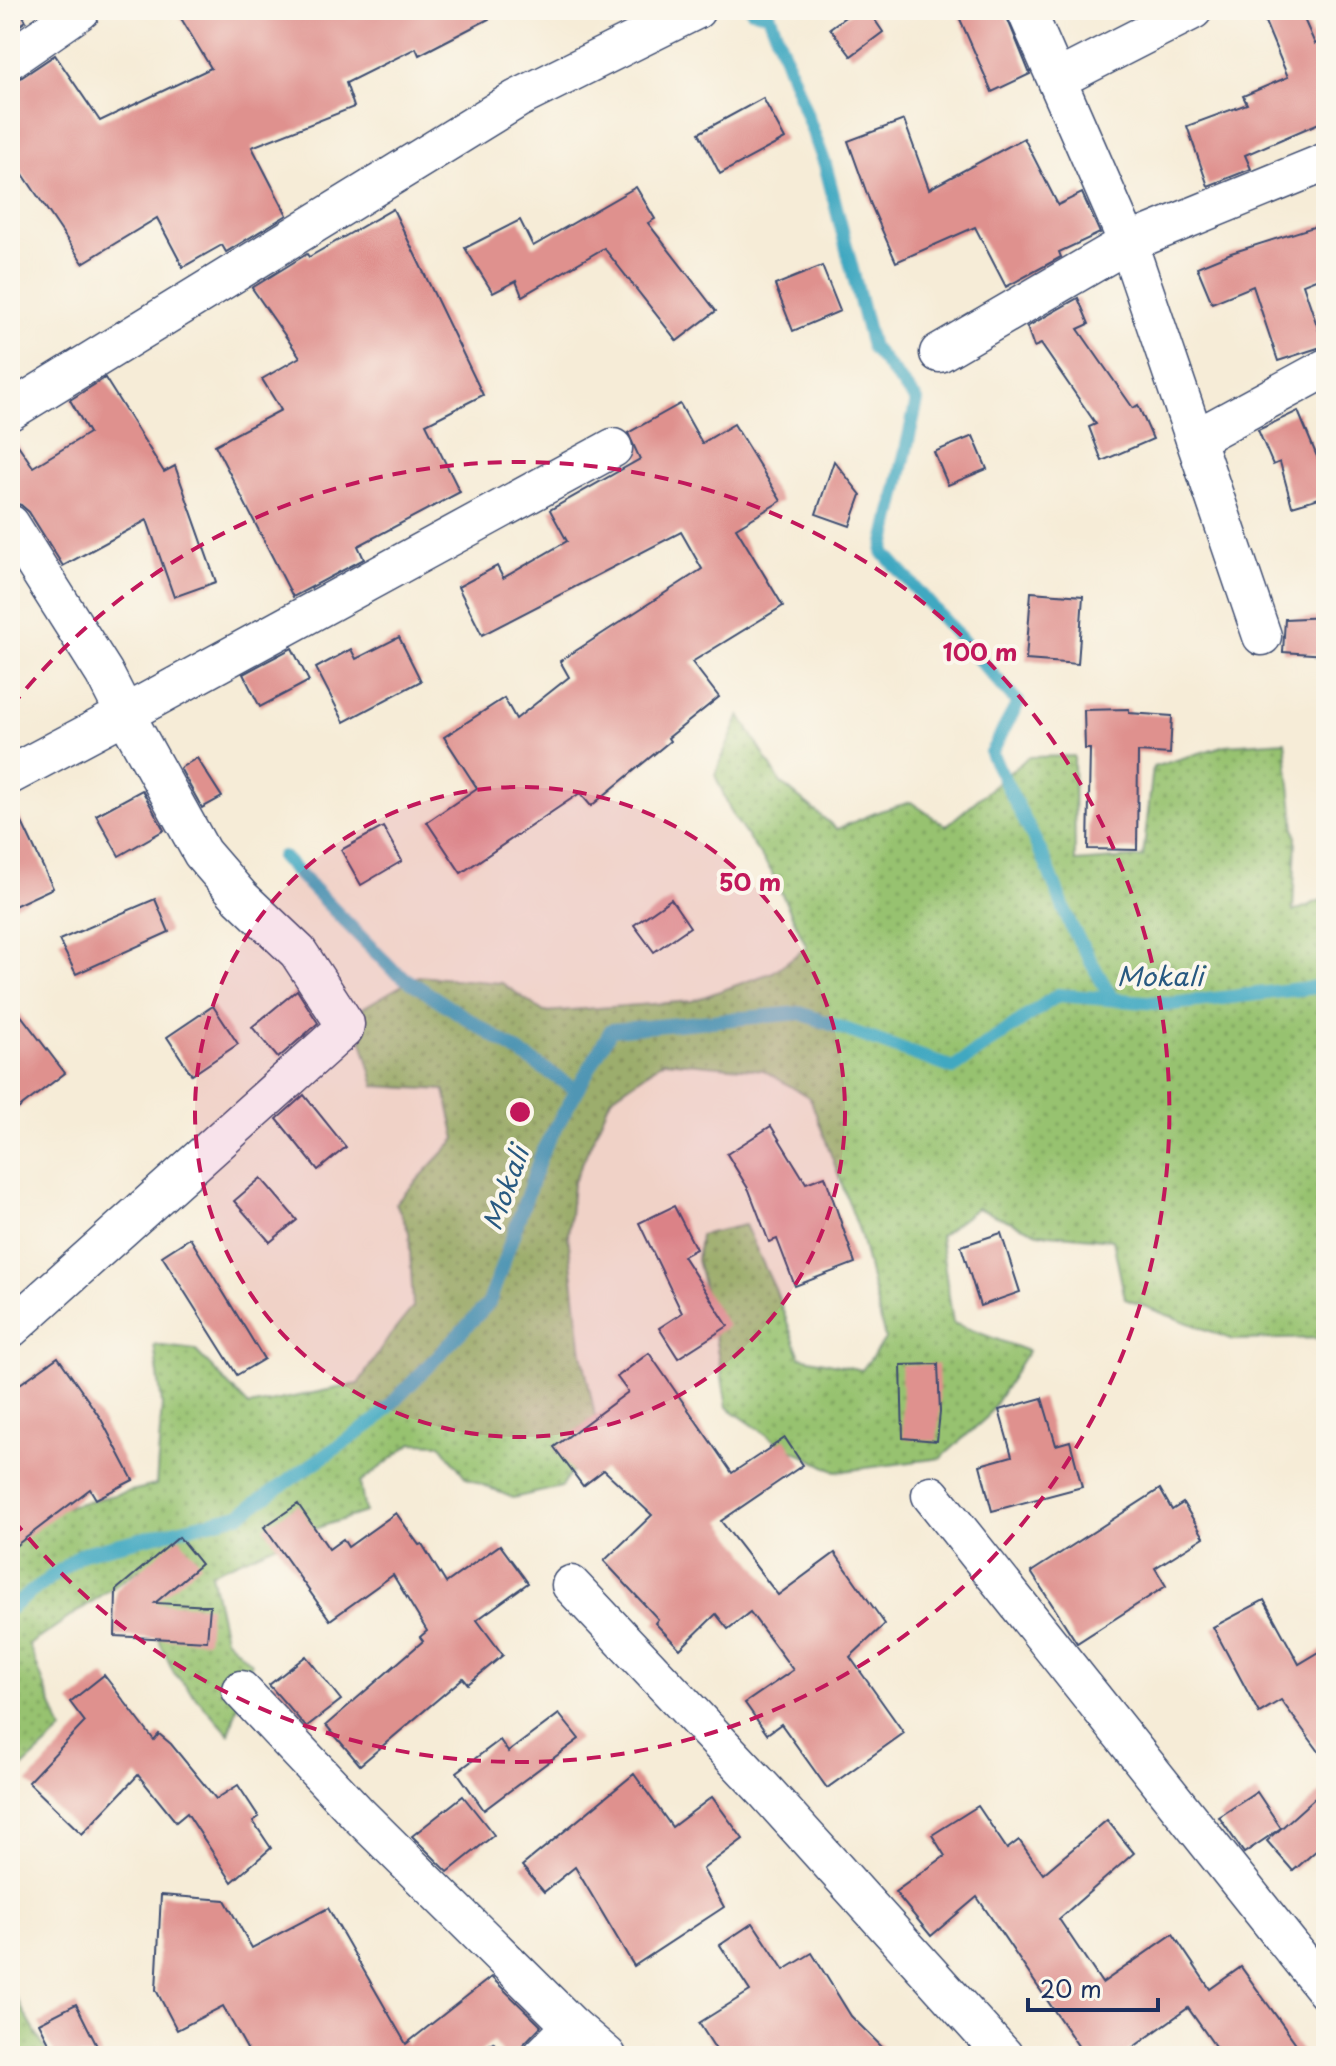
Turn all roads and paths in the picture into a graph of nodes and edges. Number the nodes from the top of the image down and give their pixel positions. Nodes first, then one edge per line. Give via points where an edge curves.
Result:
1 (81, 10) edge
2 (696, 10) edge
3 (1026, 10) edge
4 (1193, 10) edge
5 (10, 59) edge
6 (1058, 79) junction
7 (1326, 162) edge
8 (1128, 243) junction
9 (939, 353) dead end
10 (1326, 368) edge
11 (10, 411) edge
12 (1195, 439) junction
13 (613, 448) dead end
14 (10, 524) edge
15 (1262, 636) dead end
16 (125, 714) junction
17 (10, 775) edge
18 (10, 1329) edge
19 (931, 1495) dead end
20 (571, 1585) dead end
21 (241, 1690) dead end
22 (1326, 1991) edge
23 (572, 2026) junction
24 (542, 2056) edge
25 (607, 2056) edge
26 (1004, 2056) edge

1 - 5 street
2 - 11 street via 517,99
3 - 6 street
4 - 6 street
6 - 8 street
7 - 8 street
8 - 9 street
8 - 12 street
10 - 12 street
12 - 15 street
13 - 16 street
14 - 16 street
16 - 17 street
16 - 18 street via 202,853 298,952 345,1024
19 - 22 street
20 - 26 street
21 - 23 street
23 - 24 street
23 - 25 street

